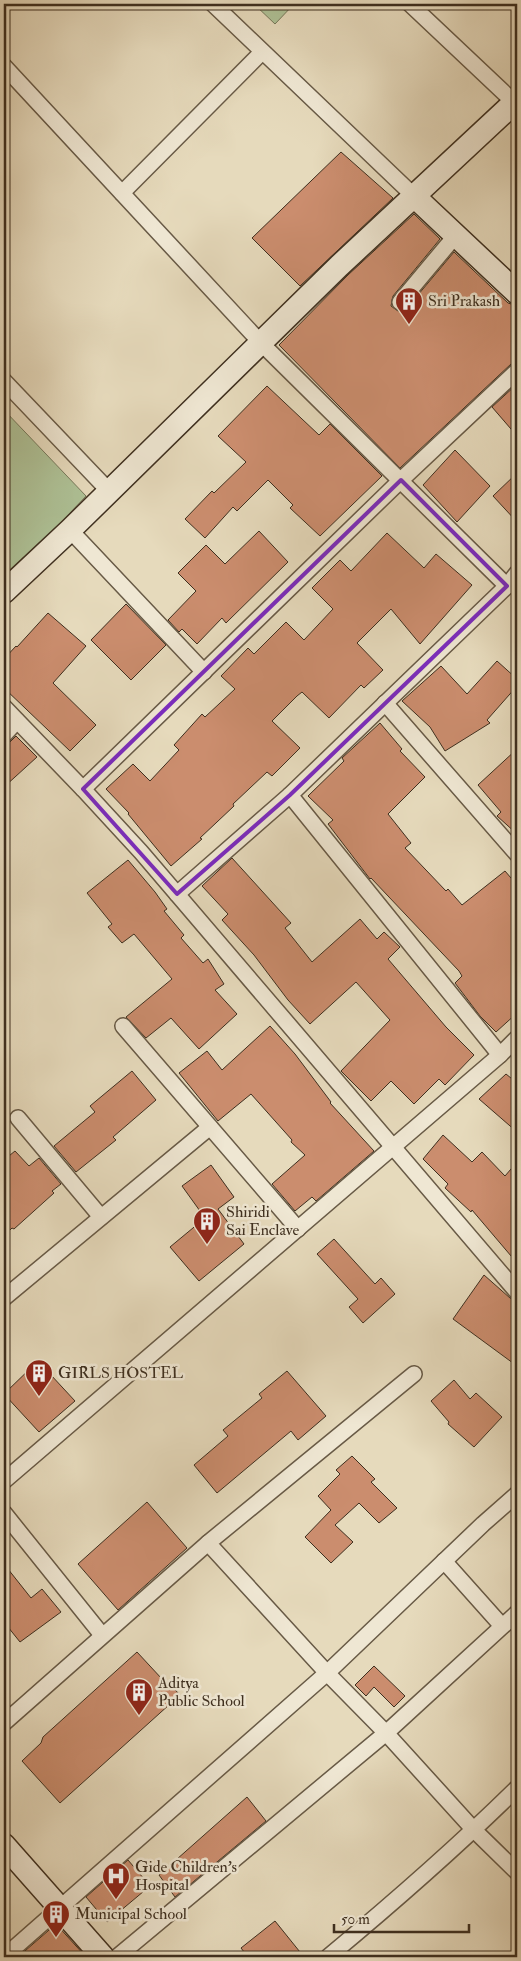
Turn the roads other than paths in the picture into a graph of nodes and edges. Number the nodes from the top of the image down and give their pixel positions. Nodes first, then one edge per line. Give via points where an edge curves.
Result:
1 (213, 4) edge
2 (410, 4) edge
3 (262, 52) junction
4 (4, 66) edge
5 (516, 103) edge
6 (122, 193) junction
7 (415, 196) junction
8 (456, 235) junction
9 (517, 293) edge
10 (400, 302) dead end
11 (261, 343) junction
12 (517, 371) edge
13 (4, 381) edge
14 (401, 480) junction
15 (109, 491) junction
16 (70, 530) junction
17 (517, 573) edge
18 (506, 586) junction
19 (4, 592) edge
20 (204, 672) junction
21 (385, 703) junction
22 (4, 707) edge
23 (17, 721) junction
24 (4, 735) edge
25 (83, 789) junction
26 (290, 795) junction
27 (517, 854) edge
28 (177, 894) junction
29 (123, 1026) dead end
30 (517, 1038) edge
31 (500, 1055) junction
32 (18, 1118) dead end
33 (210, 1127) junction
34 (393, 1147) junction
35 (101, 1216) junction
36 (298, 1229) junction
37 (515, 1285) edge
38 (4, 1298) edge
39 (414, 1374) dead end
40 (4, 1480) edge
41 (517, 1494) edge
42 (4, 1513) edge
43 (208, 1543) junction
44 (444, 1561) junction
45 (517, 1613) edge
46 (502, 1626) junction
47 (102, 1635) junction
48 (327, 1673) junction
49 (4, 1723) edge
50 (386, 1733) junction
51 (517, 1788) edge
52 (474, 1830) junction
53 (4, 1845) edge
54 (517, 1872) edge
55 (59, 1909) junction
56 (4, 1957) edge
57 (103, 1957) edge
58 (117, 1957) edge
59 (328, 1957) edge

1 - 3 street
2 - 5 street
3 - 6 street
3 - 7 street
4 - 6 street
5 - 7 street
6 - 11 street
7 - 8 street
7 - 11 street
8 - 9 street
8 - 10 street
11 - 14 street
11 - 15 street
12 - 14 street
13 - 15 street
14 - 18 street
14 - 20 street
15 - 16 street
16 - 19 street
16 - 20 street
17 - 18 street
18 - 21 street
20 - 25 street
21 - 26 street
21 - 27 street
22 - 23 street
23 - 24 street
23 - 25 street
25 - 28 street
26 - 28 street
26 - 31 street
28 - 34 street
29 - 33 street
30 - 31 street
31 - 34 street
32 - 35 street
33 - 35 street
33 - 36 street
34 - 36 street
34 - 37 street
35 - 38 street
36 - 40 street
39 - 43 street
41 - 44 street
42 - 47 street
43 - 47 street
43 - 48 street
44 - 46 street
44 - 48 street
45 - 46 street
46 - 50 street
47 - 49 street
48 - 50 street
48 - 55 street
50 - 52 street
50 - 58 street
51 - 52 street
52 - 54 street
52 - 59 street
53 - 55 street
55 - 56 street
55 - 57 street

